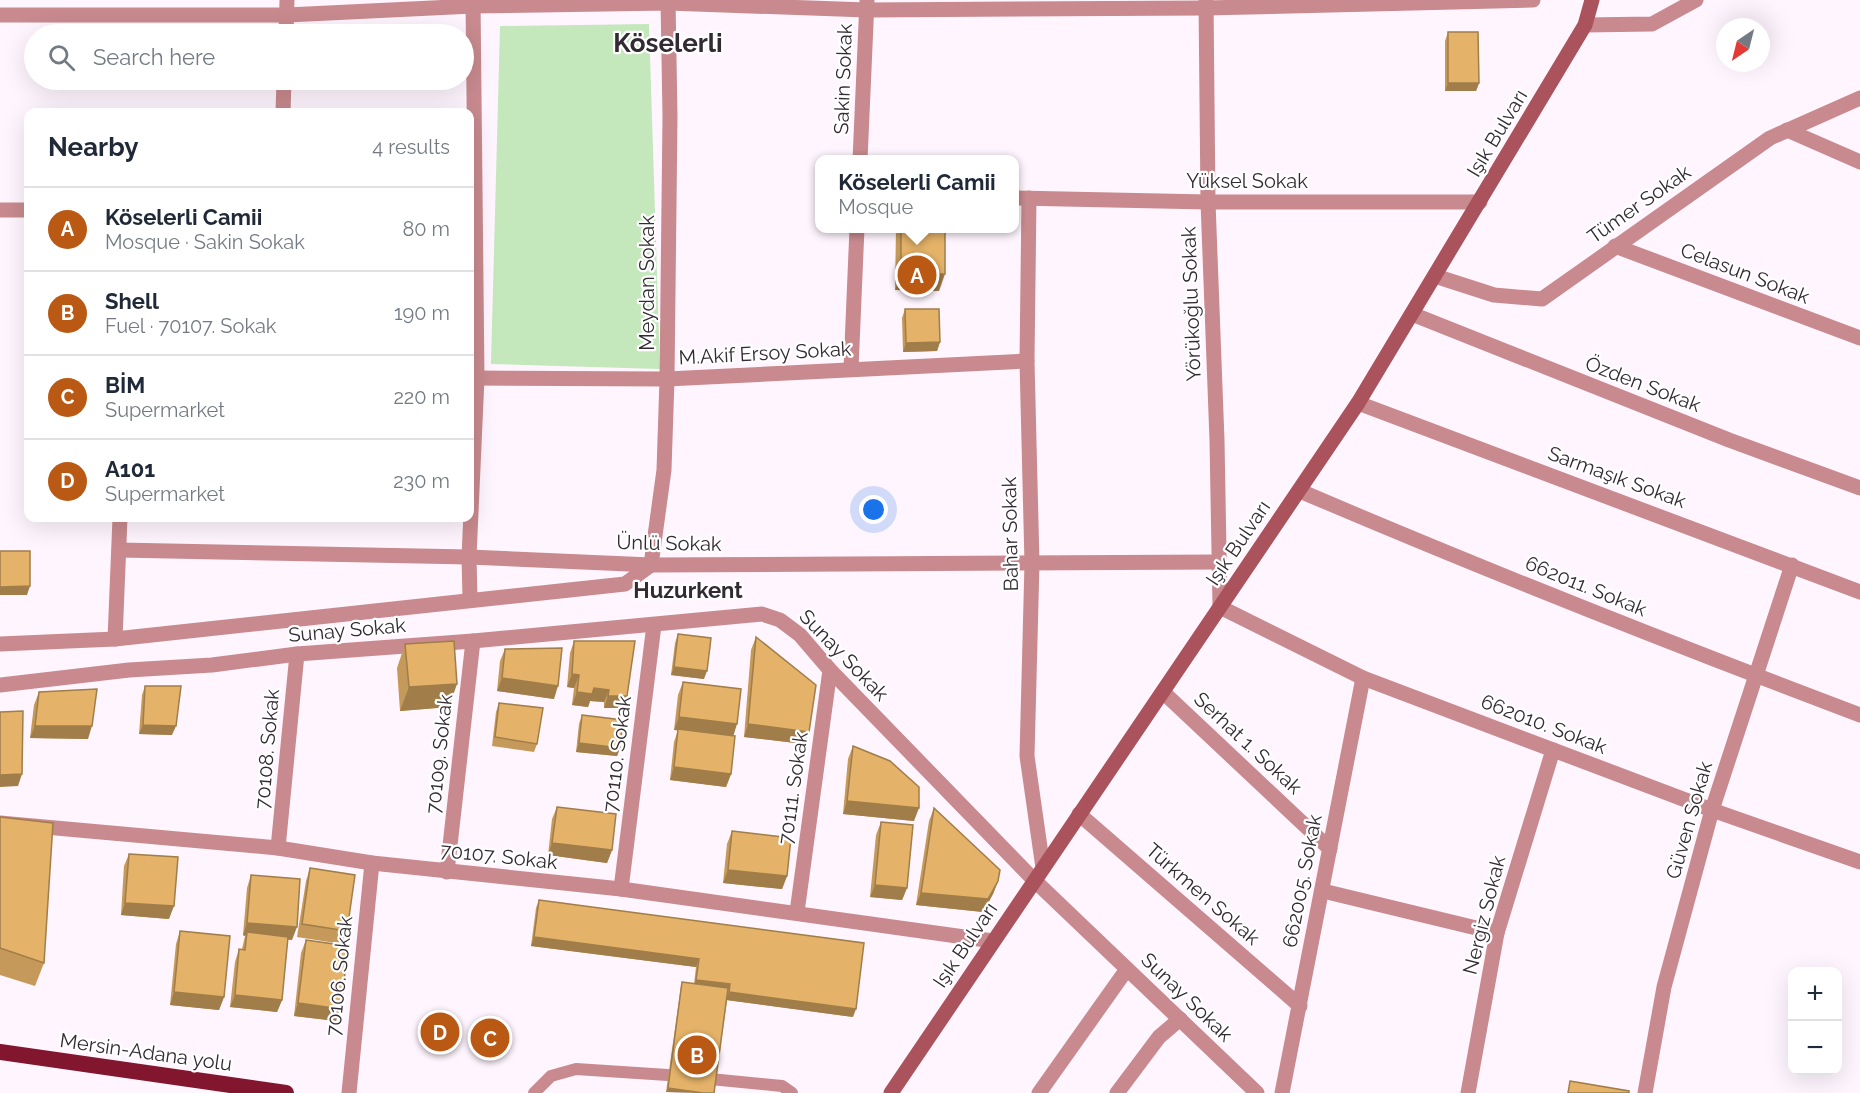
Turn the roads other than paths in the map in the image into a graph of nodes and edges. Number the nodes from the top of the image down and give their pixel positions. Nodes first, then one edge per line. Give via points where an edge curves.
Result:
1 (1533, 0) edge
2 (1592, 0) edge
3 (1696, 0) edge
4 (668, 2) edge
5 (473, 3) edge
6 (1206, 4) edge
7 (867, 5) edge
8 (287, 8) edge
9 (0, 15) edge
10 (286, 24) edge
11 (473, 24) edge
12 (1585, 25) junction
13 (284, 90) edge
14 (473, 90) edge
15 (1860, 98) edge
16 (283, 108) edge
17 (473, 108) edge
18 (1786, 130) junction
19 (860, 155) edge
20 (1860, 162) edge
21 (1022, 198) edge
22 (1208, 202) junction
23 (1480, 202) junction
24 (0, 210) edge
25 (24, 210) edge
26 (857, 233) edge
27 (1614, 246) junction
28 (1435, 276) junction
29 (1412, 314) junction
30 (1860, 338) edge
31 (1027, 361) junction
32 (851, 369) junction
33 (474, 378) edge
34 (667, 380) junction
35 (1358, 403) junction
36 (1860, 488) edge
37 (1300, 491) junction
38 (120, 522) edge
39 (470, 522) edge
40 (119, 550) junction
41 (469, 557) junction
42 (1219, 562) junction
43 (1032, 563) junction
44 (651, 565) junction
45 (1792, 565) junction
46 (1860, 592) edge
47 (470, 599) junction
48 (1220, 607) junction
49 (654, 624) junction
50 (115, 639) junction
51 (473, 641) junction
52 (0, 644) edge
53 (297, 654) junction
54 (830, 670) junction
55 (1755, 675) junction
56 (1363, 678) junction
57 (0, 685) edge
58 (1163, 692) junction
59 (1860, 715) edge
60 (1553, 750) junction
61 (1712, 810) junction
62 (1079, 814) junction
63 (0, 823) edge
64 (278, 848) junction
65 (1330, 849) junction
66 (1860, 862) edge
67 (372, 863) junction
68 (447, 872) junction
69 (1038, 874) junction
70 (621, 889) junction
71 (1323, 891) junction
72 (797, 912) junction
73 (1497, 933) junction
74 (993, 941) junction
75 (1127, 969) junction
76 (1300, 1005) junction
77 (1180, 1019) junction
78 (0, 1052) edge
79 (286, 1093) edge
80 (349, 1093) edge
81 (534, 1093) edge
82 (792, 1093) edge
83 (891, 1093) edge
84 (1039, 1093) edge
85 (1117, 1093) edge
86 (1257, 1093) edge
87 (1282, 1093) edge
88 (1468, 1093) edge
89 (1645, 1093) edge

1 - 6 street
2 - 12 main road, Işık Bulvarı
3 - 12 street via 1652,24
4 - 5 street
4 - 7 street
4 - 34 street, Meydan Sokak
5 - 8 street
5 - 11 street
6 - 7 street
6 - 22 street, Yörükoğlu Sokak
7 - 19 street, Sakin Sokak
8 - 9 street
8 - 10 street
12 - 23 main road, Işık Bulvarı
13 - 16 street
14 - 17 street
15 - 18 street, Tümer Sokak
18 - 20 street
18 - 27 street, Tümer Sokak
21 - 22 street, Yüksel Sokak
21 - 31 street, Bahar Sokak
22 - 23 street, Yüksel Sokak
22 - 42 street, Yörükoğlu Sokak
23 - 28 main road, Işık Bulvarı
24 - 25 street
26 - 32 street
27 - 28 street, Tümer Sokak via 1542,298 1494,295
27 - 30 street, Celasun Sokak
28 - 29 main road, Işık Bulvarı
29 - 35 main road, Işık Bulvarı
29 - 36 street, Özden Sokak
31 - 32 street, M.Akif Ersoy Sokak
31 - 43 street, Bahar Sokak
32 - 34 street, M.Akif Ersoy Sokak
33 - 34 street, M.Akif Ersoy Sokak
34 - 44 street, Meydan Sokak via 664,470
35 - 37 main road, Işık Bulvarı
35 - 45 street, Sarmaşık Sokak
37 - 48 main road, Işık Bulvarı
37 - 55 street, 662011. Sokak via 1440,551
38 - 40 street
39 - 41 street
40 - 41 street, Ünlü Sokak
40 - 50 street
41 - 44 street, Ünlü Sokak
41 - 47 street
42 - 43 street, Ünlü Sokak
42 - 48 street, Yörükoğlu Sokak
43 - 44 street, Ünlü Sokak
43 - 69 street, Bahar Sokak via 1027,756
44 - 47 street, Sunay Sokak via 625,584
45 - 46 street, Sarmaşık Sokak
45 - 55 street, Güven Sokak
47 - 50 street, Sunay Sokak
48 - 56 street, 662010. Sokak
48 - 58 main road, Işık Bulvarı
49 - 51 street, Sunay Sokak
49 - 54 street, Sunay Sokak via 762,614 780,620 800,636
49 - 70 street, 70110. Sokak
50 - 52 street, Sunay Sokak
51 - 53 street, Sunay Sokak
51 - 68 street, 70109. Sokak
53 - 57 street, Sunay Sokak
53 - 64 street, 70108. Sokak
54 - 69 street, Sunay Sokak
54 - 72 street, 70111. Sokak
55 - 59 street, 662011. Sokak
55 - 61 street, Güven Sokak
56 - 60 street, 662010. Sokak
56 - 65 street, 662005. Sokak
58 - 62 main road, Işık Bulvarı
58 - 65 street, Serhat 1. Sokak
60 - 61 street, 662010. Sokak
60 - 73 street, Nergiz Sokak
61 - 66 street, 662010. Sokak
61 - 89 street, Güven Sokak via 1664,987
62 - 69 main road, Işık Bulvarı
62 - 76 street, Türkmen Sokak
63 - 64 street, 70107. Sokak
64 - 67 street, 70107. Sokak
65 - 71 street, 662005. Sokak
67 - 68 street, 70107. Sokak
67 - 80 street, 70106. Sokak
68 - 70 street, 70107. Sokak
69 - 74 main road, Işık Bulvarı
69 - 75 street, Sunay Sokak
70 - 72 street, 70107. Sokak
71 - 73 street
71 - 76 street, 662005. Sokak
72 - 74 street, 70107. Sokak
73 - 88 street, Nergiz Sokak
74 - 83 main road, Işık Bulvarı
75 - 77 street, Sunay Sokak
75 - 84 street
76 - 87 street, 662005. Sokak
77 - 85 street via 1159,1037
77 - 86 street, Sunay Sokak
78 - 79 highway, Mersin-Adana yolu
81 - 82 lane via 551,1076 576,1069 782,1086

